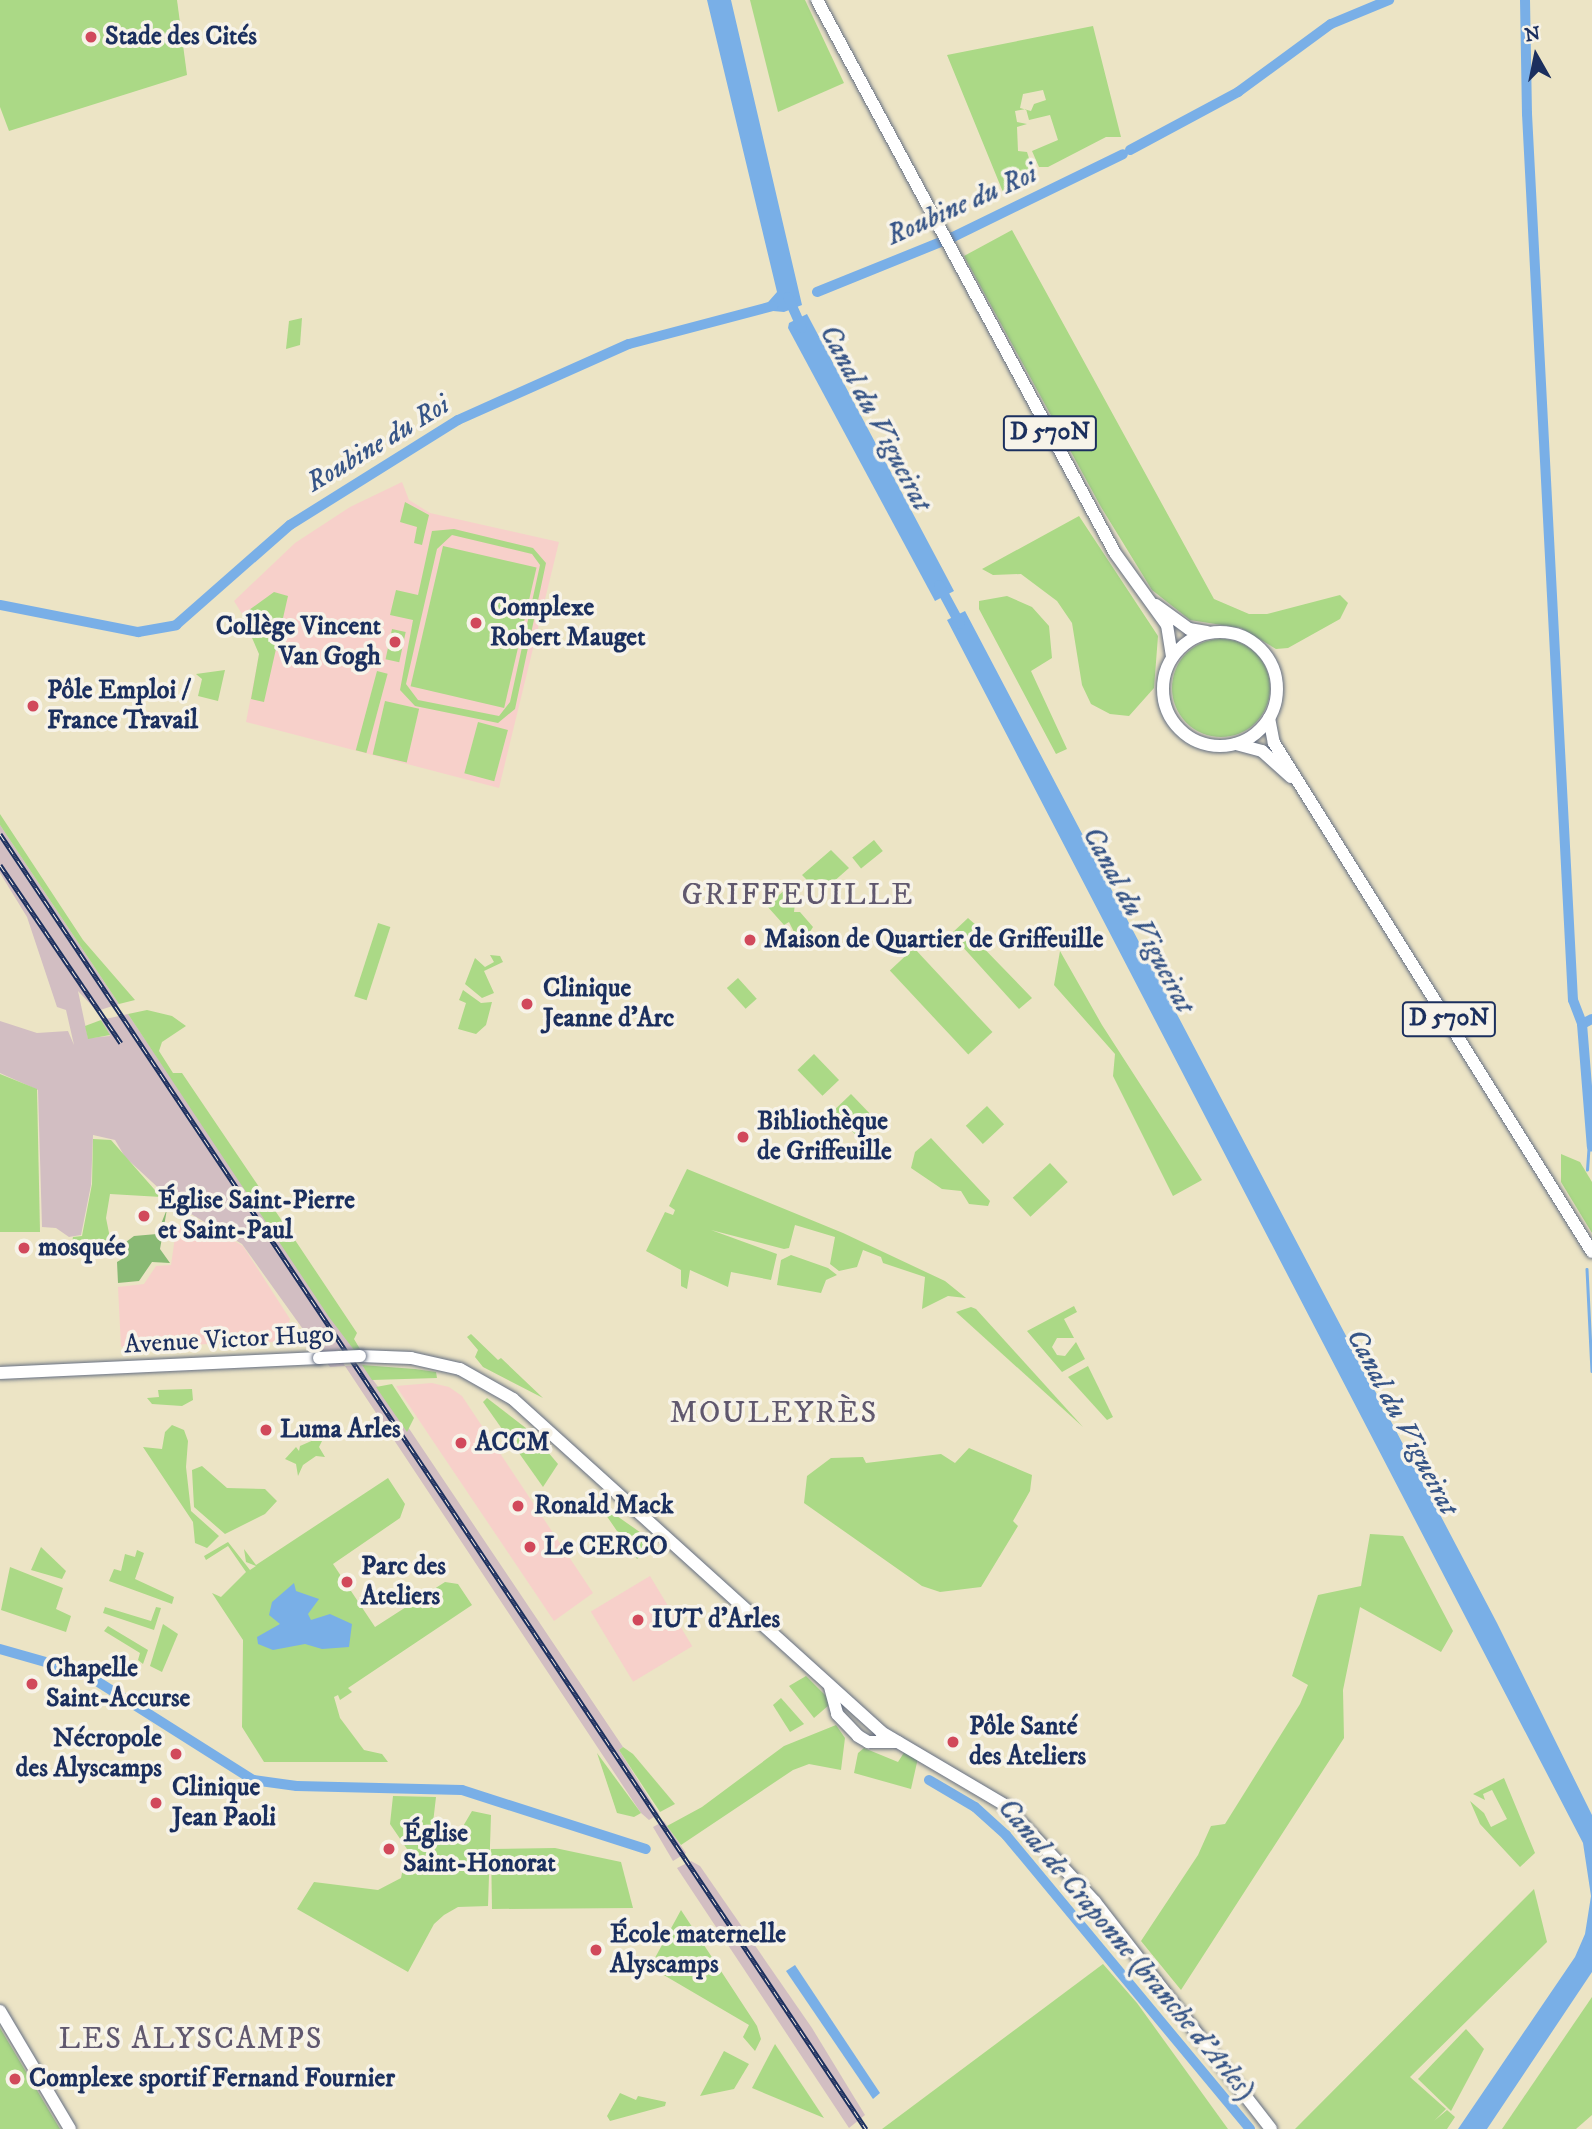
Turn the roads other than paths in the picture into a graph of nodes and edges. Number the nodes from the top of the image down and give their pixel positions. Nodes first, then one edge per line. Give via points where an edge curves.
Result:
1 (817, 0) edge
2 (1150, 601) junction
3 (1209, 633) junction
4 (1172, 658) junction
5 (1269, 718) junction
6 (1236, 744) junction
7 (1303, 788) junction
8 (1592, 1252) edge
9 (0, 1373) edge
10 (842, 1704) junction
11 (878, 1737) junction
12 (0, 2011) edge
13 (70, 2129) edge
14 (1271, 2129) edge

1 - 2 main road, D 570N via 1115,553
2 - 3 main road, D 570N via 1189,629
2 - 4 main road, D 570N via 1171,635
3 - 4 main road via 1186,642
3 - 5 main road via 1238,634 1265,653 1277,686
4 - 6 main road via 1163,694 1175,724 1199,742
5 - 6 main road via 1258,732
5 - 7 main road, D 570N via 1274,743
6 - 7 main road, D 570N via 1262,751
7 - 8 main road, D 570N
9 - 10 main road, Avenue Victor Hugo, bridge via 360,1356 411,1359 460,1369 513,1399 828,1684
10 - 11 main road
10 - 11 main road via 839,1717 859,1736
11 - 14 main road via 902,1743 1005,1805 1051,1853 1186,2015
12 - 13 main road

